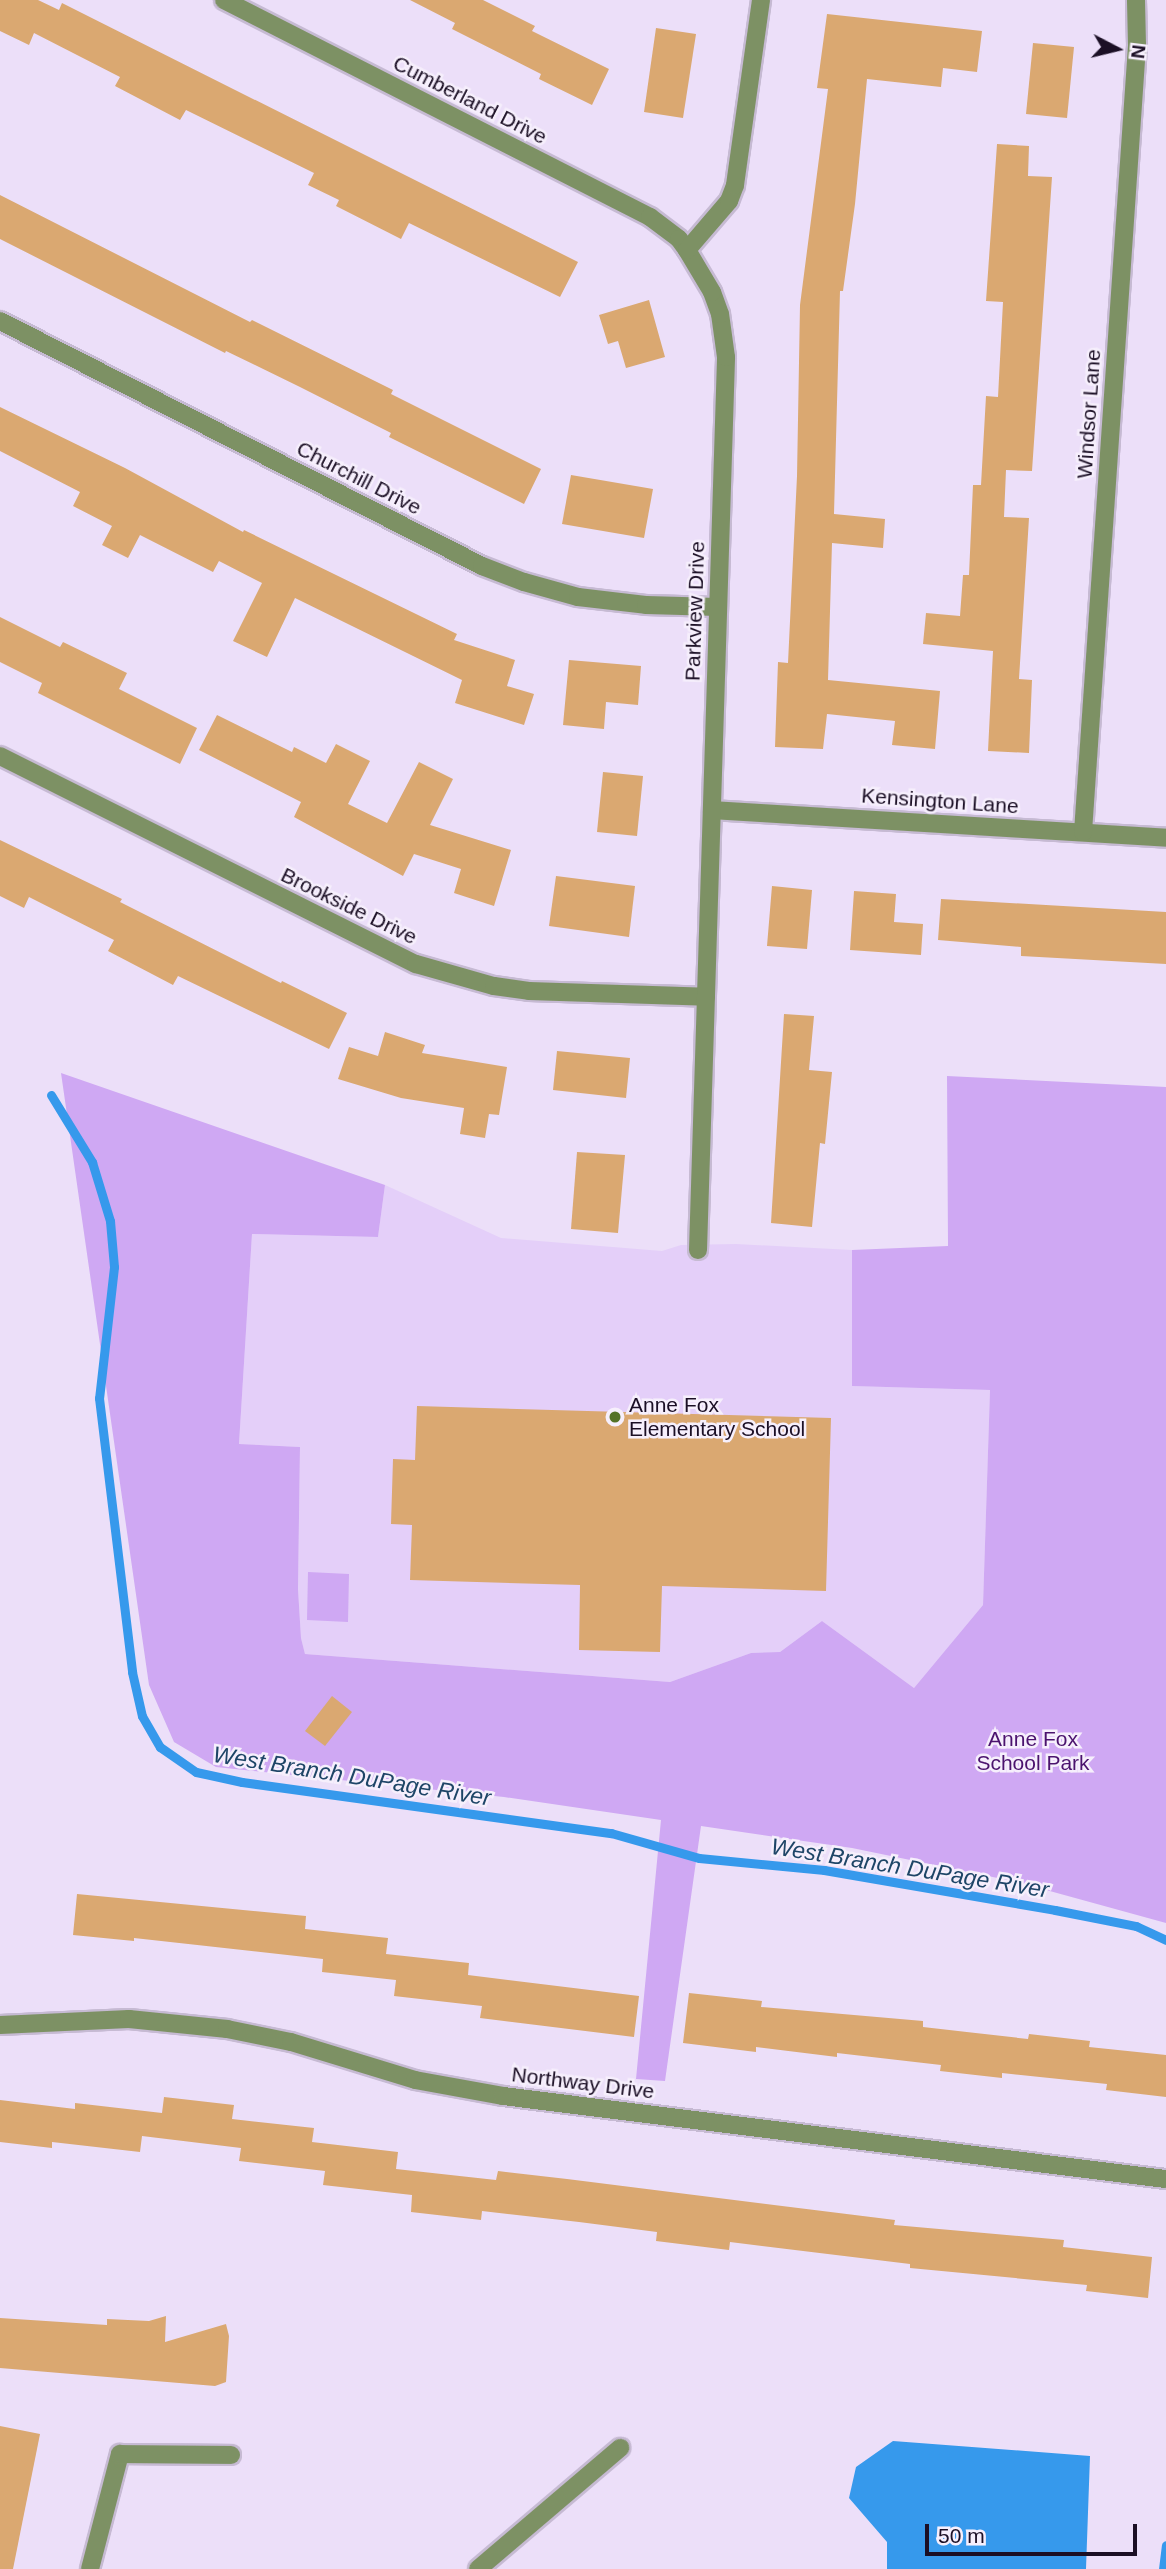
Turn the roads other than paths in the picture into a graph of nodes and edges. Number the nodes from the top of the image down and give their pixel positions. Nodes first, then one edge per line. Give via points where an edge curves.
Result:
1 (224, 0) edge
2 (761, 0) edge
3 (1136, 0) edge
4 (687, 250) junction
5 (0, 321) edge
6 (718, 607) junction
7 (0, 756) edge
8 (712, 810) junction
9 (1083, 832) junction
10 (1166, 838) edge
11 (706, 998) junction
12 (698, 1250) dead end
13 (0, 2025) edge
14 (1166, 2179) edge
15 (620, 2448) dead end
16 (232, 2455) dead end
17 (90, 2569) edge
18 (478, 2569) edge

1 - 4 street, Cumberland Drive via 650,217
2 - 4 street via 735,185 729,201
3 - 9 street, Windsor Lane via 1137,45
4 - 6 street, Parkview Drive via 712,292 724,337
5 - 6 street, Churchill Drive via 503,574 578,597
6 - 8 street, Parkview Drive
7 - 11 street, Brookside Drive via 416,964 529,991
8 - 9 street, Kensington Lane
8 - 11 street, Parkview Drive
9 - 10 street, Kensington Lane
11 - 12 street, Parkview Drive
13 - 14 street, Northway Drive via 129,2019 226,2029 467,2090
15 - 18 street
16 - 17 street via 120,2454

